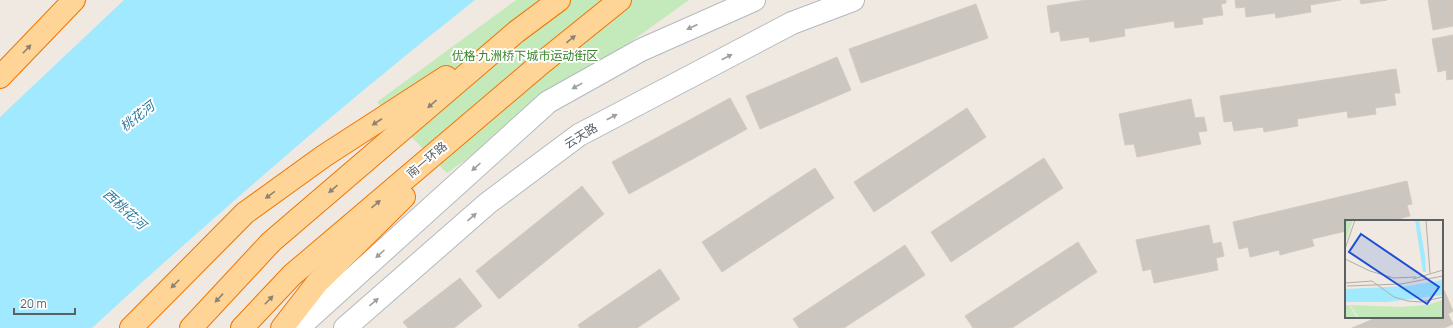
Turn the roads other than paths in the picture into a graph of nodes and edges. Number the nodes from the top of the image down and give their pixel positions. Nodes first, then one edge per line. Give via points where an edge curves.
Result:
1 (74, 0) edge
2 (559, 0) edge
3 (620, 0) edge
4 (754, 0) edge
5 (853, 0) edge
6 (516, 32) junction
7 (538, 66) junction
8 (0, 77) edge
9 (301, 325) edge
10 (131, 328) edge
11 (191, 328) edge
12 (242, 328) edge
13 (282, 328) edge
14 (345, 328) edge

8 -> 1 highway
2 - 6 highway
7 -> 3 highway, 南一环路
4 -> 9 main road via 641,50 548,102
14 -> 5 main road, 云天路 via 488,203 579,135 792,23
6 -> 10 highway via 324,156 245,213
6 -> 11 highway via 271,242
12 -> 7 highway, 南一环路 via 292,275
7 - 13 highway via 317,283

